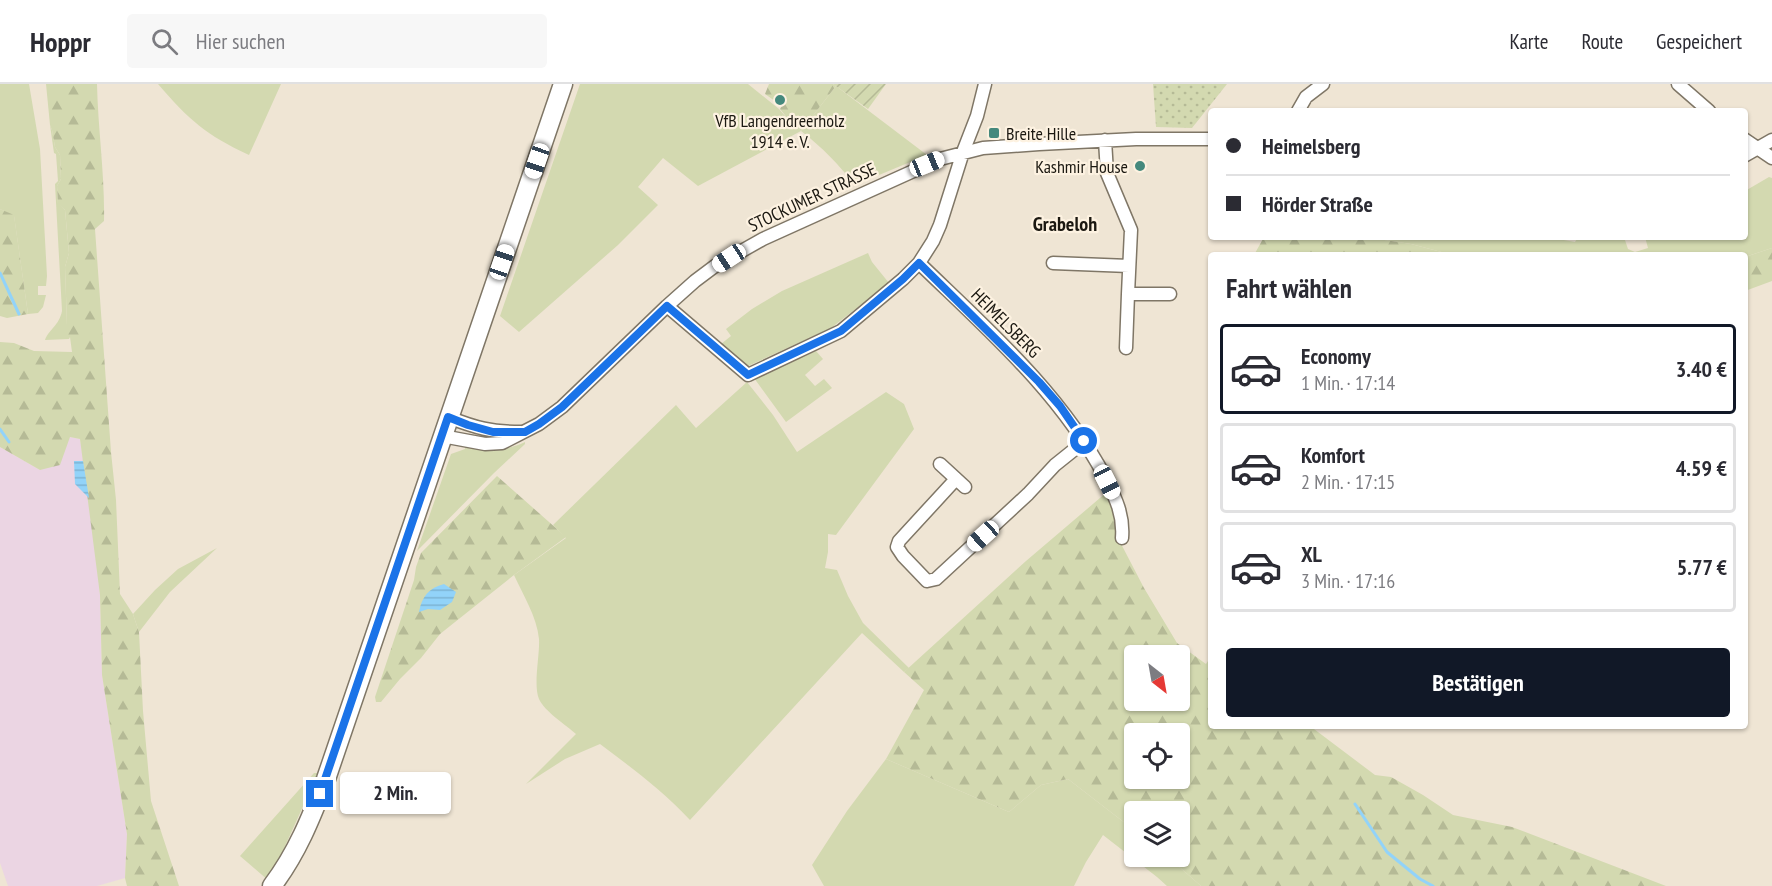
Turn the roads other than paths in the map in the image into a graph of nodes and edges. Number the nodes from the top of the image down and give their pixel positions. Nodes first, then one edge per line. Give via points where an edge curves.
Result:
1 (563, 84) edge
2 (985, 84) edge
3 (1323, 84) edge
4 (1678, 84) edge
5 (1300, 108) edge
6 (1706, 108) edge
7 (1105, 140) junction
8 (1208, 140) edge
9 (1772, 140) edge
10 (1748, 142) edge
11 (1758, 149) junction
12 (963, 152) junction
13 (1748, 154) edge
14 (1772, 158) edge
15 (919, 263) junction
16 (1053, 263) dead end
17 (1129, 266) junction
18 (1128, 294) junction
19 (1170, 294) dead end
20 (667, 306) junction
21 (1126, 348) dead end
22 (448, 417) junction
23 (525, 432) junction
24 (442, 436) junction
25 (1084, 441) junction
26 (939, 464) dead end
27 (1122, 538) dead end
28 (272, 886) edge

1 - 22 main road
2 - 12 street
3 - 5 street via 1306,97
4 - 6 street
7 - 8 street, STOCKUMER STRASSE
7 - 12 street, STOCKUMER STRASSE
7 - 17 street via 1107,173 1131,230
9 - 11 street
10 - 11 street
11 - 13 street
11 - 14 street
12 - 15 street via 940,225
12 - 20 street, STOCKUMER STRASSE via 927,164 746,248 694,281
15 - 20 street via 841,331 748,375
15 - 25 street, HEIMELSBERG via 1039,382
16 - 17 street
17 - 18 street
18 - 19 street
18 - 21 street
20 - 23 street, STOCKUMER STRASSE via 562,407
22 - 23 street via 493,432
22 - 24 main road
23 - 24 street, STOCKUMER STRASSE via 493,444
24 - 28 main road via 316,806 298,846
25 - 26 street via 936,579 929,581 897,547 903,536 961,483
25 - 27 street, HEIMELSBERG via 1116,499 1123,524

